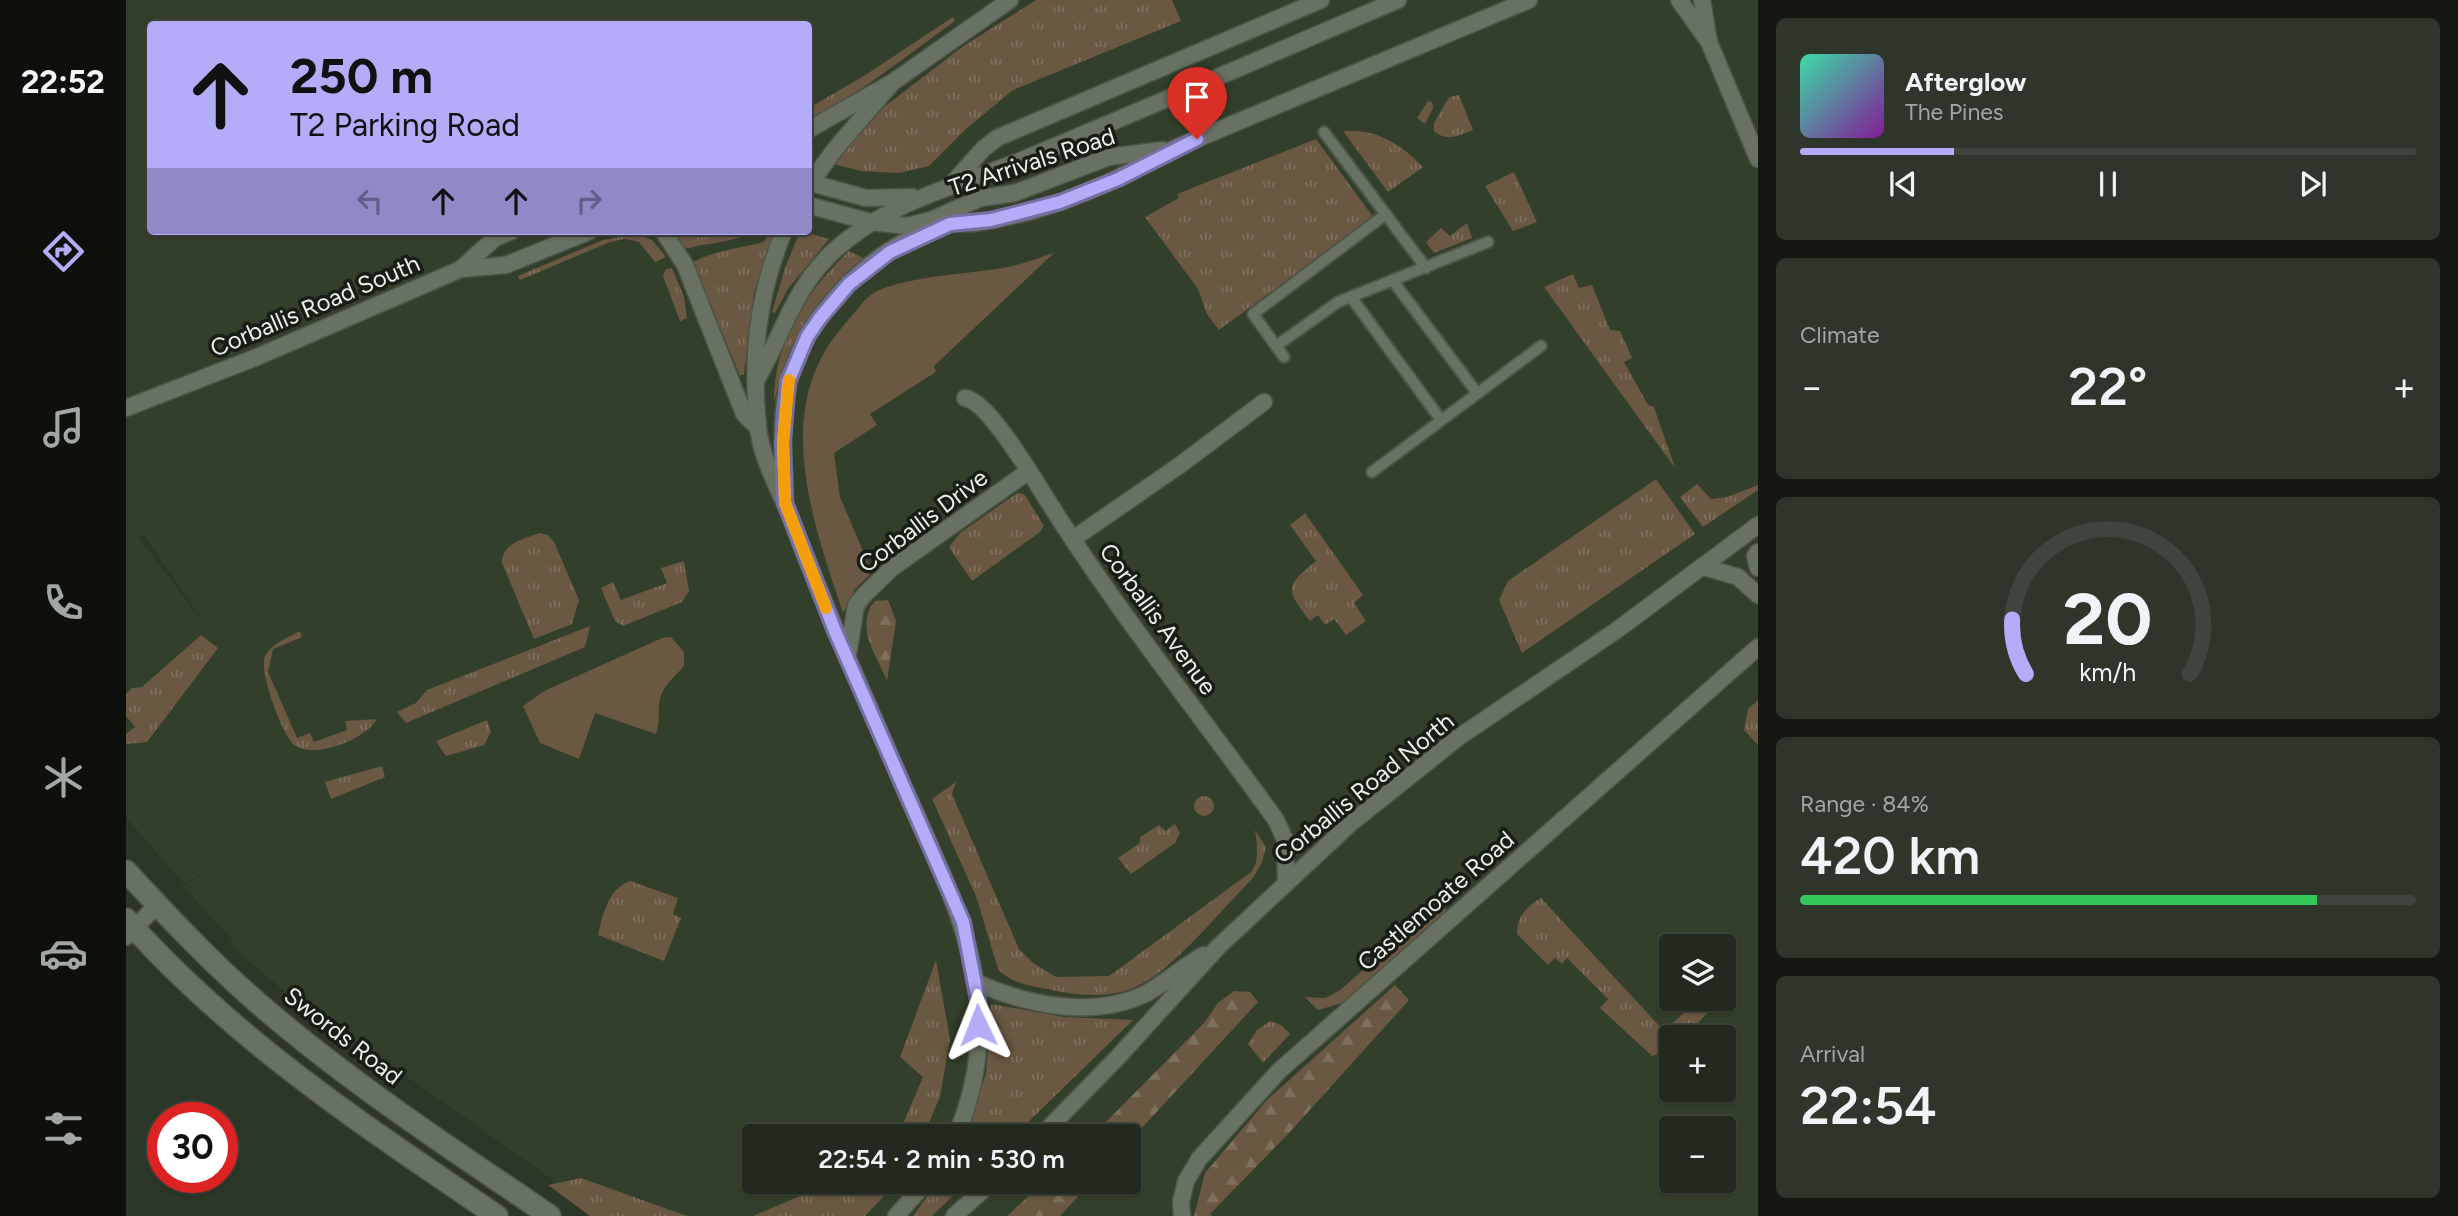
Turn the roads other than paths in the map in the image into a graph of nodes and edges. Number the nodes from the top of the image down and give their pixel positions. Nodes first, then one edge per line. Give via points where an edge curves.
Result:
1 (1010, 0) edge
2 (1321, 0) edge
3 (1398, 0) edge
4 (1529, 0) edge
5 (1679, 0) edge
6 (1702, 0) edge
7 (1709, 43) junction
8 (893, 82) junction
9 (812, 128) edge
10 (1324, 132) dead end
11 (1173, 149) junction
12 (1758, 159) edge
13 (812, 179) edge
14 (812, 184) edge
15 (949, 186) junction
16 (926, 194) junction
17 (812, 206) edge
18 (1386, 214) junction
19 (870, 222) junction
20 (502, 235) edge
21 (580, 235) edge
22 (666, 235) edge
23 (783, 235) edge
24 (1489, 242) dead end
25 (1426, 268) junction
26 (461, 269) junction
27 (1393, 281) junction
28 (1351, 297) junction
29 (1276, 346) junction
30 (1541, 346) dead end
31 (1284, 357) dead end
32 (757, 379) junction
33 (1477, 393) junction
34 (965, 398) dead end
35 (1264, 402) dead end
36 (126, 408) edge
37 (1441, 420) junction
38 (758, 428) junction
39 (1029, 471) junction
40 (1372, 472) dead end
41 (785, 503) junction
42 (1758, 524) edge
43 (1073, 539) junction
44 (1758, 552) edge
45 (1703, 567) junction
46 (1758, 568) edge
47 (1758, 595) edge
48 (1758, 647) edge
49 (848, 655) junction
50 (126, 871) edge
51 (1286, 880) junction
52 (157, 905) junction
53 (129, 928) edge
54 (1218, 947) junction
55 (975, 982) junction
56 (961, 1124) edge
57 (1053, 1124) edge
58 (915, 1194) edge
59 (980, 1194) edge
60 (980, 1194) edge
61 (497, 1216) edge
62 (550, 1216) edge
63 (896, 1216) edge
64 (954, 1216) edge
65 (963, 1216) edge
66 (1182, 1216) edge

1 - 8 street
2 - 15 street via 997,138
3 - 15 street via 1026,158
4 - 11 street, T2 Arrivals Road
5 - 7 street
6 - 7 street
7 - 12 street
8 - 9 street
8 - 13 street
10 - 18 street
11 - 19 street, T2 Arrivals Road via 1109,157 1015,193 981,198 908,226
11 - 41 street, T2 Arrivals Road via 1118,179 1060,202 991,220 950,224 890,252 865,270 820,318 796,361 784,409
14 - 16 street via 866,198
15 - 16 street
16 - 19 street
17 - 19 street
18 - 25 street
18 - 29 street via 1253,314
19 - 32 street via 837,248 799,292
20 - 26 street, Corballis Road South
21 - 26 street via 506,265
22 - 38 street via 685,265 744,414
23 - 32 street via 757,318
24 - 25 street
25 - 27 street
26 - 36 street, Corballis Road South
27 - 28 street
27 - 33 street
28 - 29 street
28 - 37 street
29 - 31 street
30 - 33 street
32 - 38 street
33 - 37 street
34 - 39 street, Corballis Avenue via 993,422
35 - 43 street
37 - 40 street
38 - 41 street via 770,475
39 - 43 street, Corballis Avenue
39 - 49 street, Corballis Drive via 892,568 865,594 856,605
41 - 49 street
42 - 45 street, Corballis Road North
43 - 51 street, Corballis Avenue via 1276,820 1285,840
44 - 46 street
45 - 47 street via 1738,576
45 - 51 street, Corballis Road North via 1459,737
48 - 66 street, Castlemoate Road via 1279,1071 1199,1159 1186,1181
49 - 55 street via 963,922
50 - 52 main road, Swords Road
51 - 54 street, Corballis Road North
52 - 53 street
52 - 62 main road, Swords Road via 236,983 316,1051
53 - 61 main road via 245,1034 326,1099
54 - 55 street via 1143,995 1106,1006 1058,1005
54 - 57 street, Corballis Road North
55 - 56 street via 974,1076
58 - 63 street
59 - 64 street
60 - 65 street

